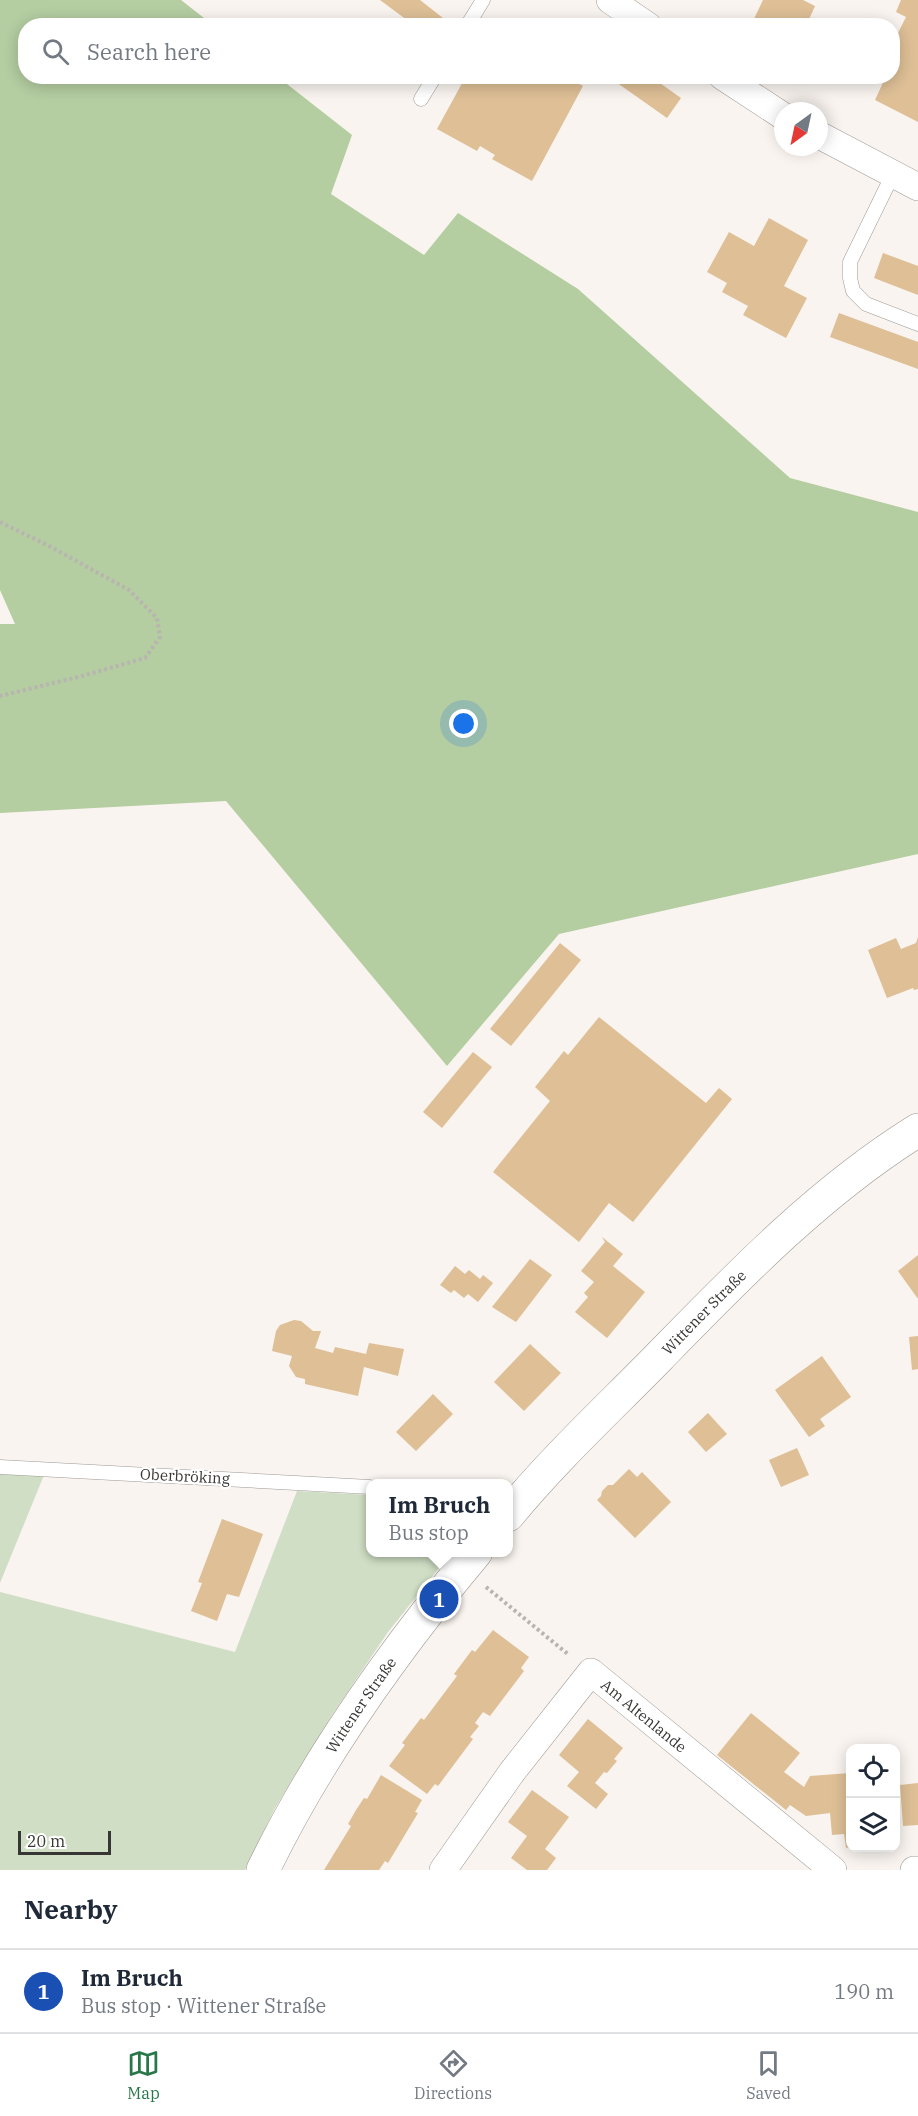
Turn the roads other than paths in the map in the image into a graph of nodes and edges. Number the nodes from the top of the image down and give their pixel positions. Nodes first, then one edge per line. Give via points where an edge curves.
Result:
1 (483, 0) edge
2 (610, 0) edge
3 (472, 18) edge
4 (636, 18) edge
5 (430, 84) edge
6 (734, 84) edge
7 (421, 99) dead end
8 (774, 110) edge
9 (828, 140) edge
10 (893, 174) junction
11 (918, 187) edge
12 (918, 324) edge
13 (918, 1130) edge
14 (0, 1467) edge
15 (366, 1487) edge
16 (513, 1506) edge
17 (470, 1560) edge
18 (263, 1870) edge
19 (443, 1870) edge
20 (833, 1870) edge

1 - 3 lane
2 - 4 street
5 - 7 lane
6 - 8 street
9 - 10 street
10 - 11 street
10 - 12 lane via 850,262 850,278 853,291 866,304
13 - 16 main road, Wittener Straße via 841,1185 765,1251
14 - 15 lane, Oberbröking
17 - 18 main road, Wittener Straße via 390,1661 322,1763
19 - 20 street, Am Altenlande via 512,1772 591,1672

